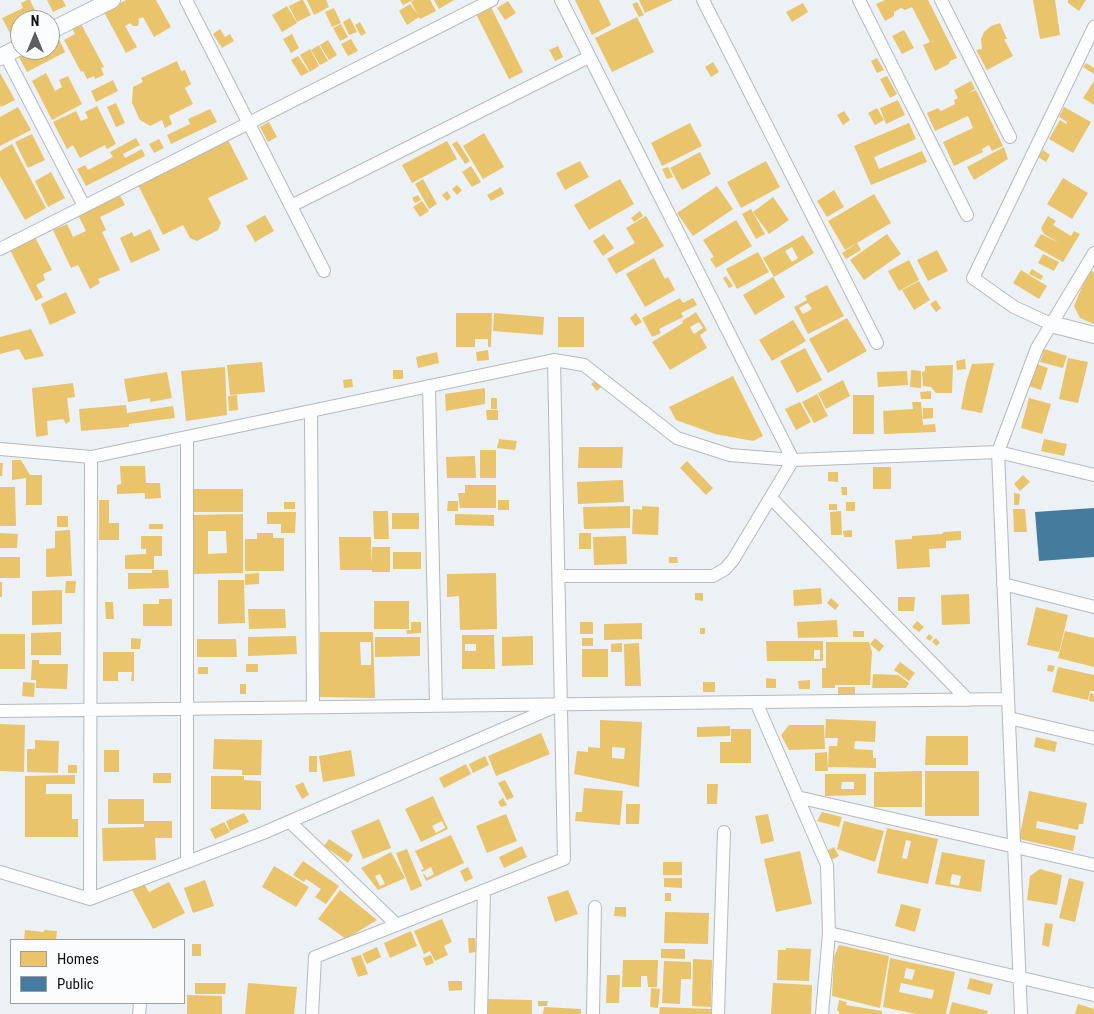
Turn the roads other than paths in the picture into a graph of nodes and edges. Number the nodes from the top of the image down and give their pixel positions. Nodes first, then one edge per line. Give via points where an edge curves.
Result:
1 (112, 0) edge
2 (186, 0) edge
3 (492, 0) edge
4 (561, 0) edge
5 (703, 0) edge
6 (859, 0) edge
7 (941, 0) edge
8 (60, 26) edge
9 (1094, 27) edge
10 (2, 56) edge
11 (589, 57) junction
12 (249, 123) junction
13 (1010, 137) dead end
14 (84, 206) junction
15 (291, 206) junction
16 (967, 215) dead end
17 (0, 249) edge
18 (1094, 253) edge
19 (324, 271) dead end
20 (1051, 324) junction
21 (1094, 335) edge
22 (877, 343) dead end
23 (554, 360) junction
24 (428, 386) junction
25 (311, 411) junction
26 (187, 437) junction
27 (0, 449) edge
28 (998, 452) junction
29 (91, 457) junction
30 (793, 460) junction
31 (1094, 475) edge
32 (771, 498) junction
33 (559, 576) junction
34 (1003, 584) junction
35 (1094, 606) edge
36 (1008, 699) junction
37 (968, 700) junction
38 (756, 702) junction
39 (561, 704) junction
40 (436, 706) junction
41 (313, 707) junction
42 (188, 709) junction
43 (91, 710) junction
44 (0, 711) edge
45 (1009, 718) junction
46 (1094, 738) edge
47 (797, 797) junction
48 (290, 822) junction
49 (724, 832) dead end
50 (1014, 846) junction
51 (188, 862) junction
52 (1094, 864) edge
53 (0, 872) edge
54 (484, 891) junction
55 (90, 899) junction
56 (595, 907) dead end
57 (397, 925) junction
58 (829, 933) junction
59 (1019, 977) junction
60 (1094, 995) edge
61 (312, 1014) edge
62 (481, 1014) edge
63 (593, 1014) edge
64 (718, 1014) edge
65 (822, 1014) edge
66 (1021, 1014) edge

1 - 8 street
2 - 12 street
3 - 12 street
4 - 11 street
5 - 22 street
6 - 16 street
7 - 13 street
9 - 20 street via 973,278 1014,307
10 - 14 street
11 - 15 street
11 - 30 street
12 - 14 street
12 - 15 street
14 - 17 street
15 - 19 street
18 - 20 street
20 - 21 street
20 - 28 street via 1037,348
23 - 24 street
23 - 30 street via 584,365 677,438 730,454
23 - 33 street
24 - 25 street
24 - 40 street
25 - 26 street
25 - 41 street
26 - 29 street
26 - 42 street
27 - 29 street
28 - 30 street
28 - 31 street
28 - 34 street
29 - 43 street
30 - 32 street
32 - 33 street via 734,560 713,576
32 - 37 street
33 - 39 street
34 - 35 street
34 - 36 street
36 - 37 street
36 - 45 street
37 - 38 street
38 - 39 street
38 - 47 street
39 - 40 street
39 - 48 street
39 - 54 street via 564,859
40 - 41 street
41 - 42 street
42 - 43 street
42 - 51 street
43 - 44 street
43 - 55 street
45 - 46 street
45 - 50 street
47 - 50 street
47 - 58 street via 827,865
48 - 51 street
48 - 57 street
49 - 64 street
50 - 52 street
50 - 59 street
51 - 55 street
53 - 55 street
54 - 57 street
54 - 62 street
56 - 63 street
57 - 61 street via 315,957
58 - 59 street
58 - 65 street
59 - 60 street
59 - 66 street

